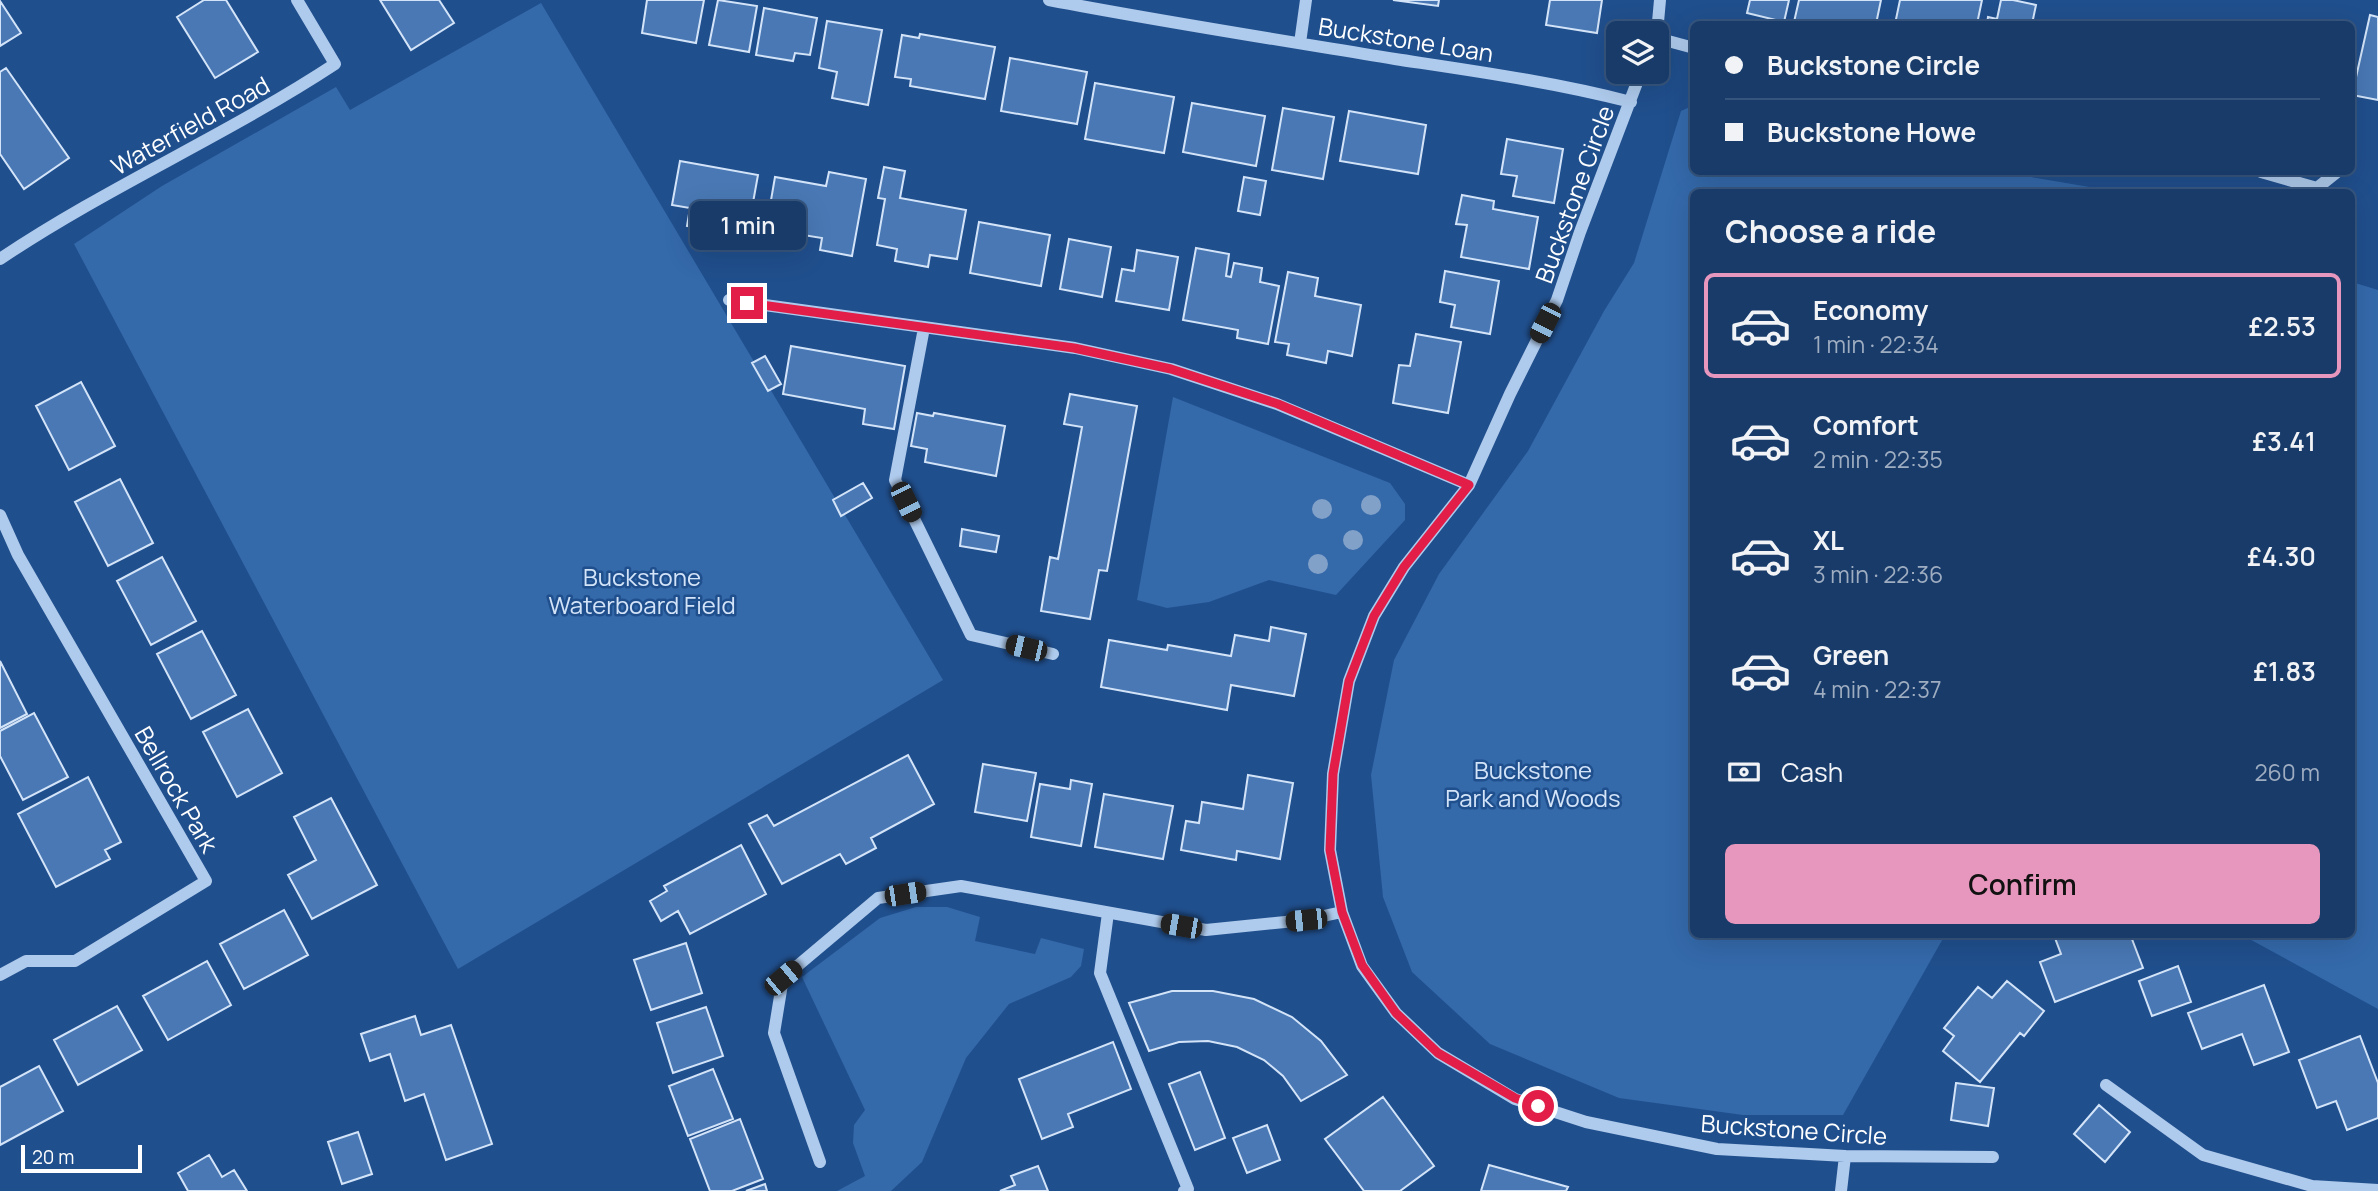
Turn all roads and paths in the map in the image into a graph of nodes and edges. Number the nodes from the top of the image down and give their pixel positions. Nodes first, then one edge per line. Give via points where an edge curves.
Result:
1 (297, 0) edge
2 (1049, 0) edge
3 (1306, 0) edge
4 (1660, 0) edge
5 (1658, 21) edge
6 (1669, 40) edge
7 (1300, 43) junction
8 (1690, 47) edge
9 (1637, 84) edge
10 (1631, 102) junction
11 (2270, 175) edge
12 (2334, 175) edge
13 (2315, 189) edge
14 (2319, 189) edge
15 (0, 259) edge
16 (729, 300) dead end
17 (924, 328) junction
18 (1469, 485) junction
19 (0, 515) edge
20 (1053, 654) dead end
21 (1342, 912) junction
22 (1108, 913) junction
23 (0, 975) edge
24 (2106, 1085) dead end
25 (1845, 1156) junction
26 (1993, 1157) dead end
27 (820, 1162) dead end
28 (2378, 1190) edge
29 (1184, 1191) edge
30 (1841, 1191) edge

1 - 15 street, Waterfield Road via 335,64
2 - 7 street, Buckstone Loan
3 - 7 street
4 - 5 street
6 - 8 street
7 - 10 street, Buckstone Loan via 1534,81
9 - 10 street, Buckstone Circle
10 - 18 street, Buckstone Circle via 1557,300
11 - 13 street
12 - 14 street
16 - 17 street
17 - 18 street via 1074,348 1171,369 1278,404
17 - 20 street via 895,480 971,635
18 - 21 street, Buckstone Circle via 1404,567 1374,616 1349,681 1333,774 1330,850
19 - 23 street, Bellrock Park via 18,555 206,881 75,961 26,961
21 - 22 street via 1206,930
21 - 25 street, Buckstone Circle via 1362,965 1396,1013 1438,1053 1515,1098 1586,1122 1717,1149
22 - 27 street via 961,886 878,898 783,978 774,1033
22 - 29 street via 1100,973 1188,1189
24 - 28 street via 2203,1156 2312,1186
25 - 26 street, Buckstone Circle
25 - 30 street

